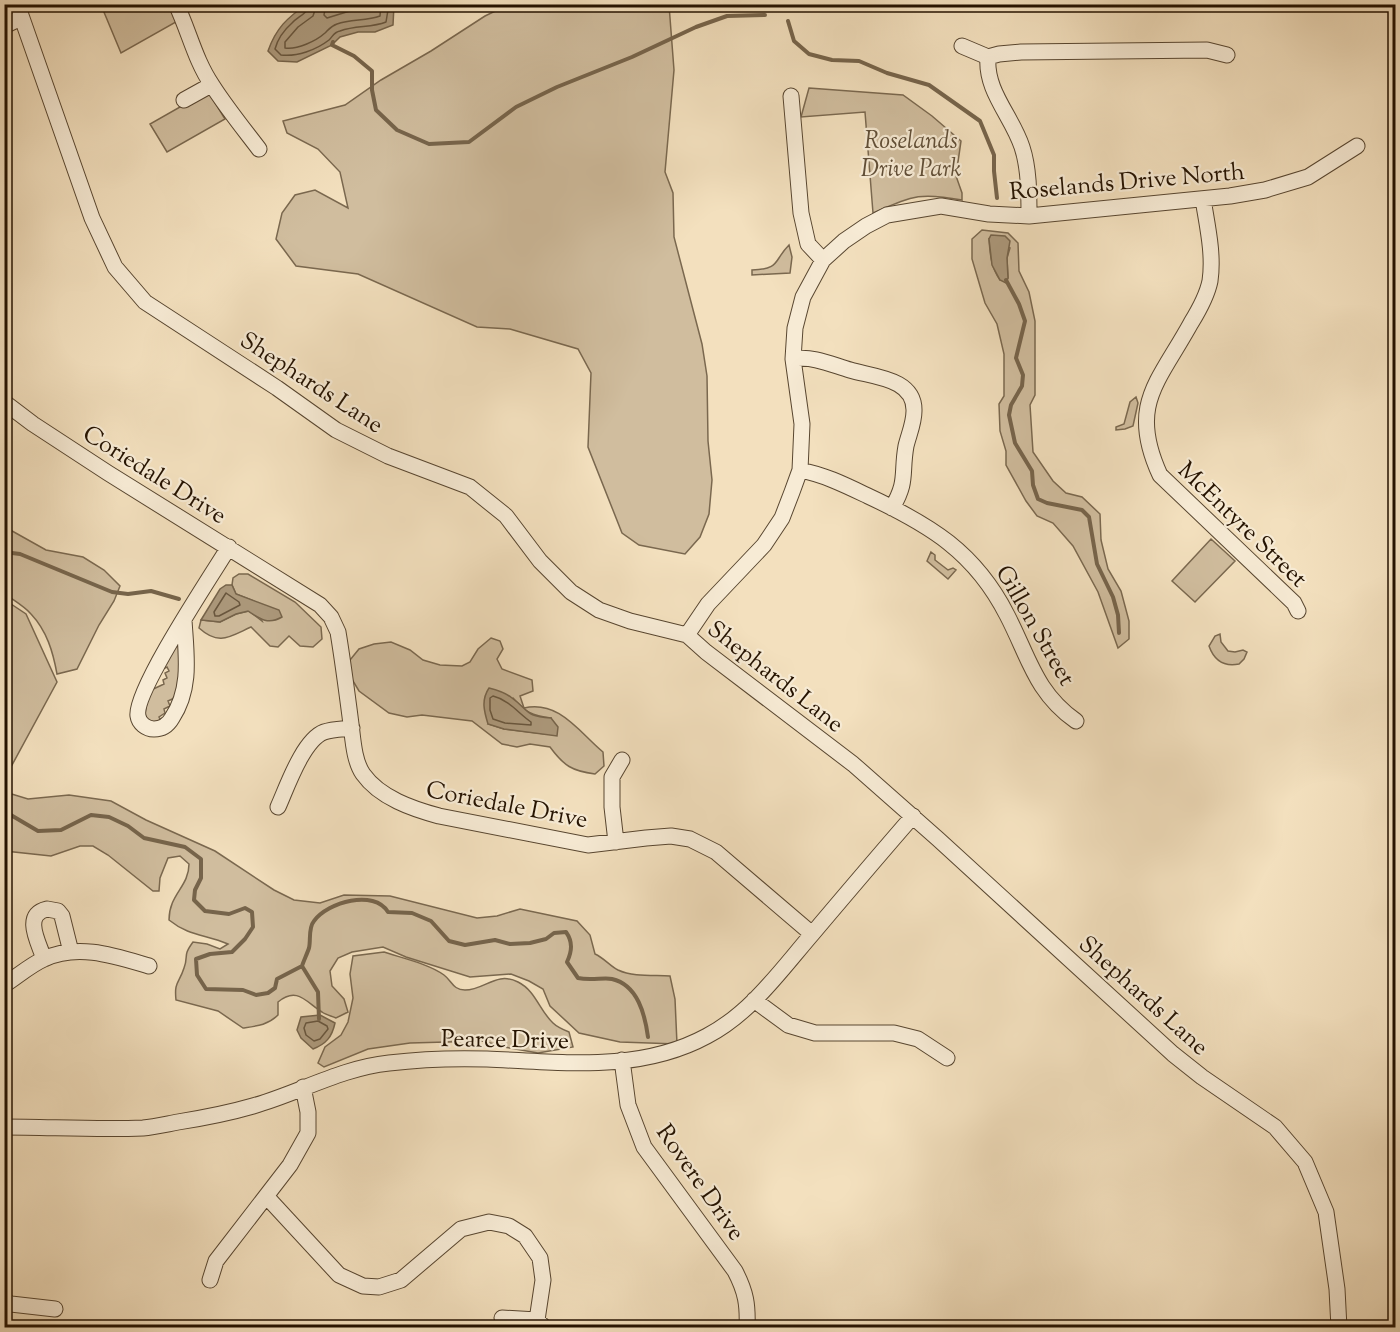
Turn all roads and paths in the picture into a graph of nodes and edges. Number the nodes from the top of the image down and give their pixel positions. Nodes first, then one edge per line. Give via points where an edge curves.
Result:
1 (176, 4) edge
2 (18, 8) edge
3 (4, 26) edge
4 (962, 46) dead end
5 (1227, 55) dead end
6 (988, 57) junction
7 (211, 85) junction
8 (791, 96) dead end
9 (184, 100) dead end
10 (1357, 146) dead end
11 (259, 149) dead end
12 (1203, 199) junction
13 (1029, 216) junction
14 (823, 260) junction
15 (792, 359) junction
16 (4, 402) edge
17 (800, 470) junction
18 (892, 508) junction
19 (228, 547) junction
20 (1298, 611) dead end
21 (184, 620) junction
22 (687, 635) junction
23 (1076, 721) dead end
24 (352, 728) junction
25 (621, 760) dead end
26 (278, 807) dead end
27 (913, 816) junction
28 (616, 842) junction
29 (812, 934) junction
30 (71, 952) junction
31 (44, 959) junction
32 (149, 966) dead end
33 (4, 985) edge
34 (754, 1000) junction
35 (947, 1058) dead end
36 (622, 1060) junction
37 (303, 1087) junction
38 (4, 1127) edge
39 (266, 1196) junction
40 (210, 1280) dead end
41 (4, 1301) edge
42 (55, 1309) dead end
43 (502, 1318) dead end
44 (541, 1324) edge
45 (747, 1328) edge
46 (1339, 1328) edge

1 - 7 street
2 - 3 street
2 - 22 street, Shephards Lane via 92,219 115,267 146,302 336,429 388,456 470,487 506,516 540,561 571,592 599,610
4 - 6 street
5 - 6 street via 1207,50 1078,51
6 - 13 street via 993,89 1022,147
7 - 9 street
7 - 11 street
8 - 14 street via 801,213 808,244
10 - 12 street, Roselands Drive North via 1308,177 1265,190
12 - 13 street, Roselands Drive North
12 - 20 street, McEntyre Street via 1211,256 1210,282 1203,303 1150,393 1145,423 1150,453 1160,475
13 - 14 street, Roselands Drive North via 941,206 887,215 844,241
14 - 15 street, Roselands Drive North via 803,297
15 - 17 street, Roselands Drive North via 802,424
15 - 18 street via 825,361 889,378 911,396 915,408 906,447 904,481
16 - 19 street, Coriedale Drive via 108,473
17 - 18 street, Gillon Street via 821,474
17 - 22 street, Roselands Drive North via 782,518 764,545 708,604
18 - 23 street, Gillon Street via 933,530 975,566 1007,615 1044,691
19 - 21 street
19 - 24 street, Coriedale Drive via 320,605 331,617 338,632
21 - 21 street via 139,703 140,722 150,729 170,723 185,692
22 - 27 street, Shephards Lane via 853,764
24 - 26 street via 324,732 310,743
24 - 28 street, Coriedale Drive via 362,774 392,799 416,810 588,845
25 - 28 street via 612,777
27 - 29 street, Pearce Drive
27 - 46 street, Shephards Lane via 1173,1054 1275,1127 1309,1170 1326,1212
28 - 29 street, Coriedale Drive via 672,836 704,844
29 - 34 street, Pearce Drive
30 - 31 street
30 - 31 street via 62,916 47,909 33,920
30 - 32 street via 102,952
31 - 33 street
34 - 35 street via 788,1025 815,1033 894,1033 918,1039
34 - 36 street, Pearce Drive via 724,1026 689,1045 642,1059
36 - 37 street, Pearce Drive via 572,1064 487,1059 387,1063
36 - 45 street, Rovere Drive via 628,1105 644,1147 735,1271 747,1303
37 - 38 street, Pearce Drive via 255,1106 145,1128
37 - 39 street via 308,1133
39 - 40 street via 216,1261
39 - 44 street via 339,1275 363,1286 379,1287 401,1280 461,1229 489,1222 509,1226 525,1236 540,1258
41 - 42 street
43 - 44 street

